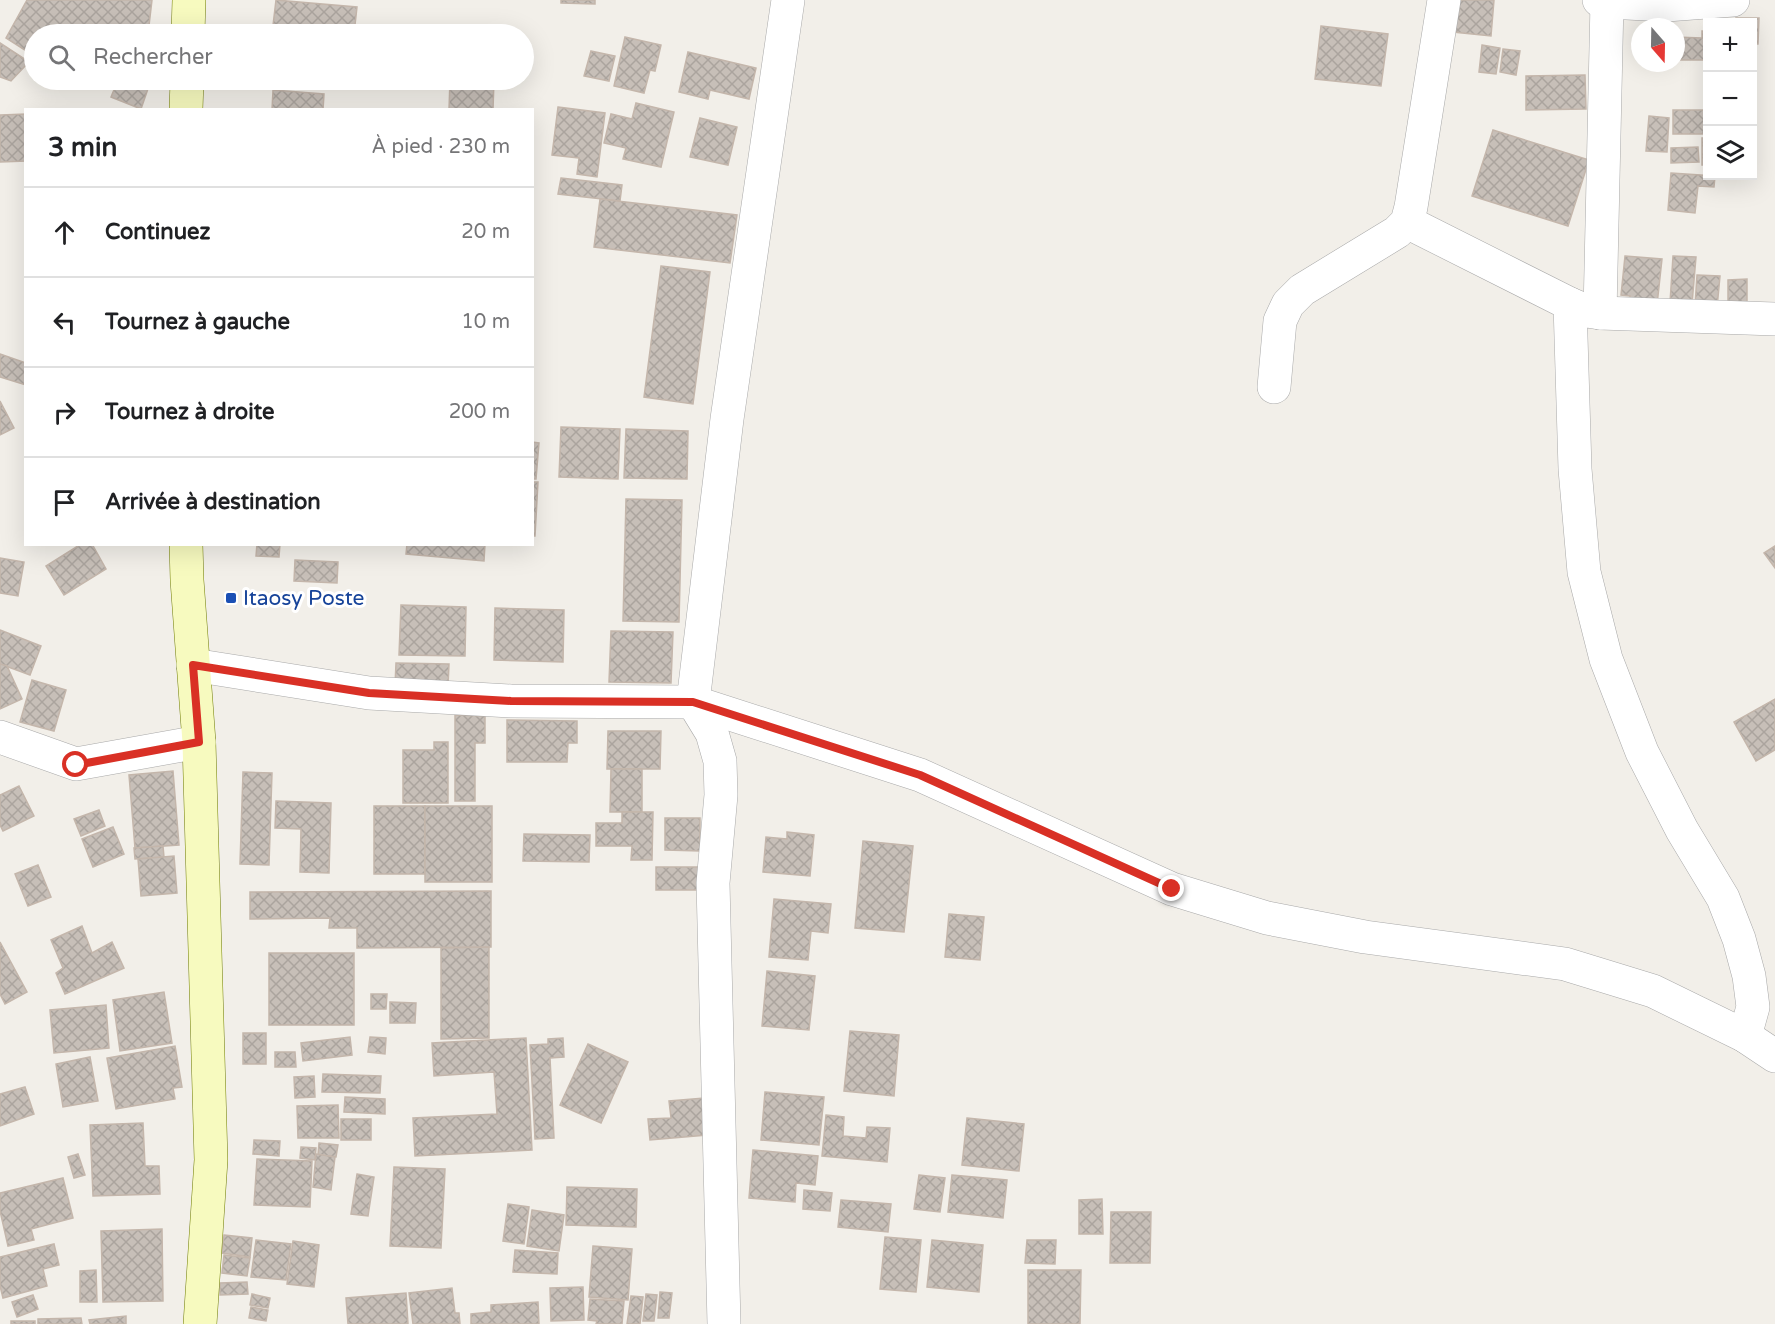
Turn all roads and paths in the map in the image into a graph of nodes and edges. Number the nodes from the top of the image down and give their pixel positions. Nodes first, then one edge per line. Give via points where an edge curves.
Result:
1 (189, 0) edge
2 (788, 0) edge
3 (1444, 0) edge
4 (1733, 0) edge
5 (1603, 1) edge
6 (188, 24) edge
7 (187, 90) edge
8 (186, 108) edge
9 (1407, 222) junction
10 (1585, 309) junction
11 (1775, 319) edge
12 (1274, 387) dead end
13 (186, 546) edge
14 (193, 665) junction
15 (693, 702) junction
16 (0, 737) edge
17 (199, 742) junction
18 (1745, 1036) junction
19 (1775, 1056) edge
20 (200, 1324) edge
21 (724, 1324) edge

1 - 6 street
2 - 15 street via 728,419
3 - 9 street
4 - 5 street via 1666,4
5 - 10 street
7 - 8 street
9 - 10 street
9 - 12 street via 1302,290 1288,304 1280,321
10 - 11 street
10 - 18 street via 1575,469 1584,572 1606,659 1642,752 1723,898 1739,939 1753,1007
13 - 14 street
14 - 15 street via 369,693 511,701
14 - 17 street
15 - 18 street via 920,775 1172,889 1268,918 1365,937 1565,964 1653,991
15 - 21 street via 712,733 720,761 713,883
16 - 17 street via 76,765
17 - 20 street via 211,1160
18 - 19 street

